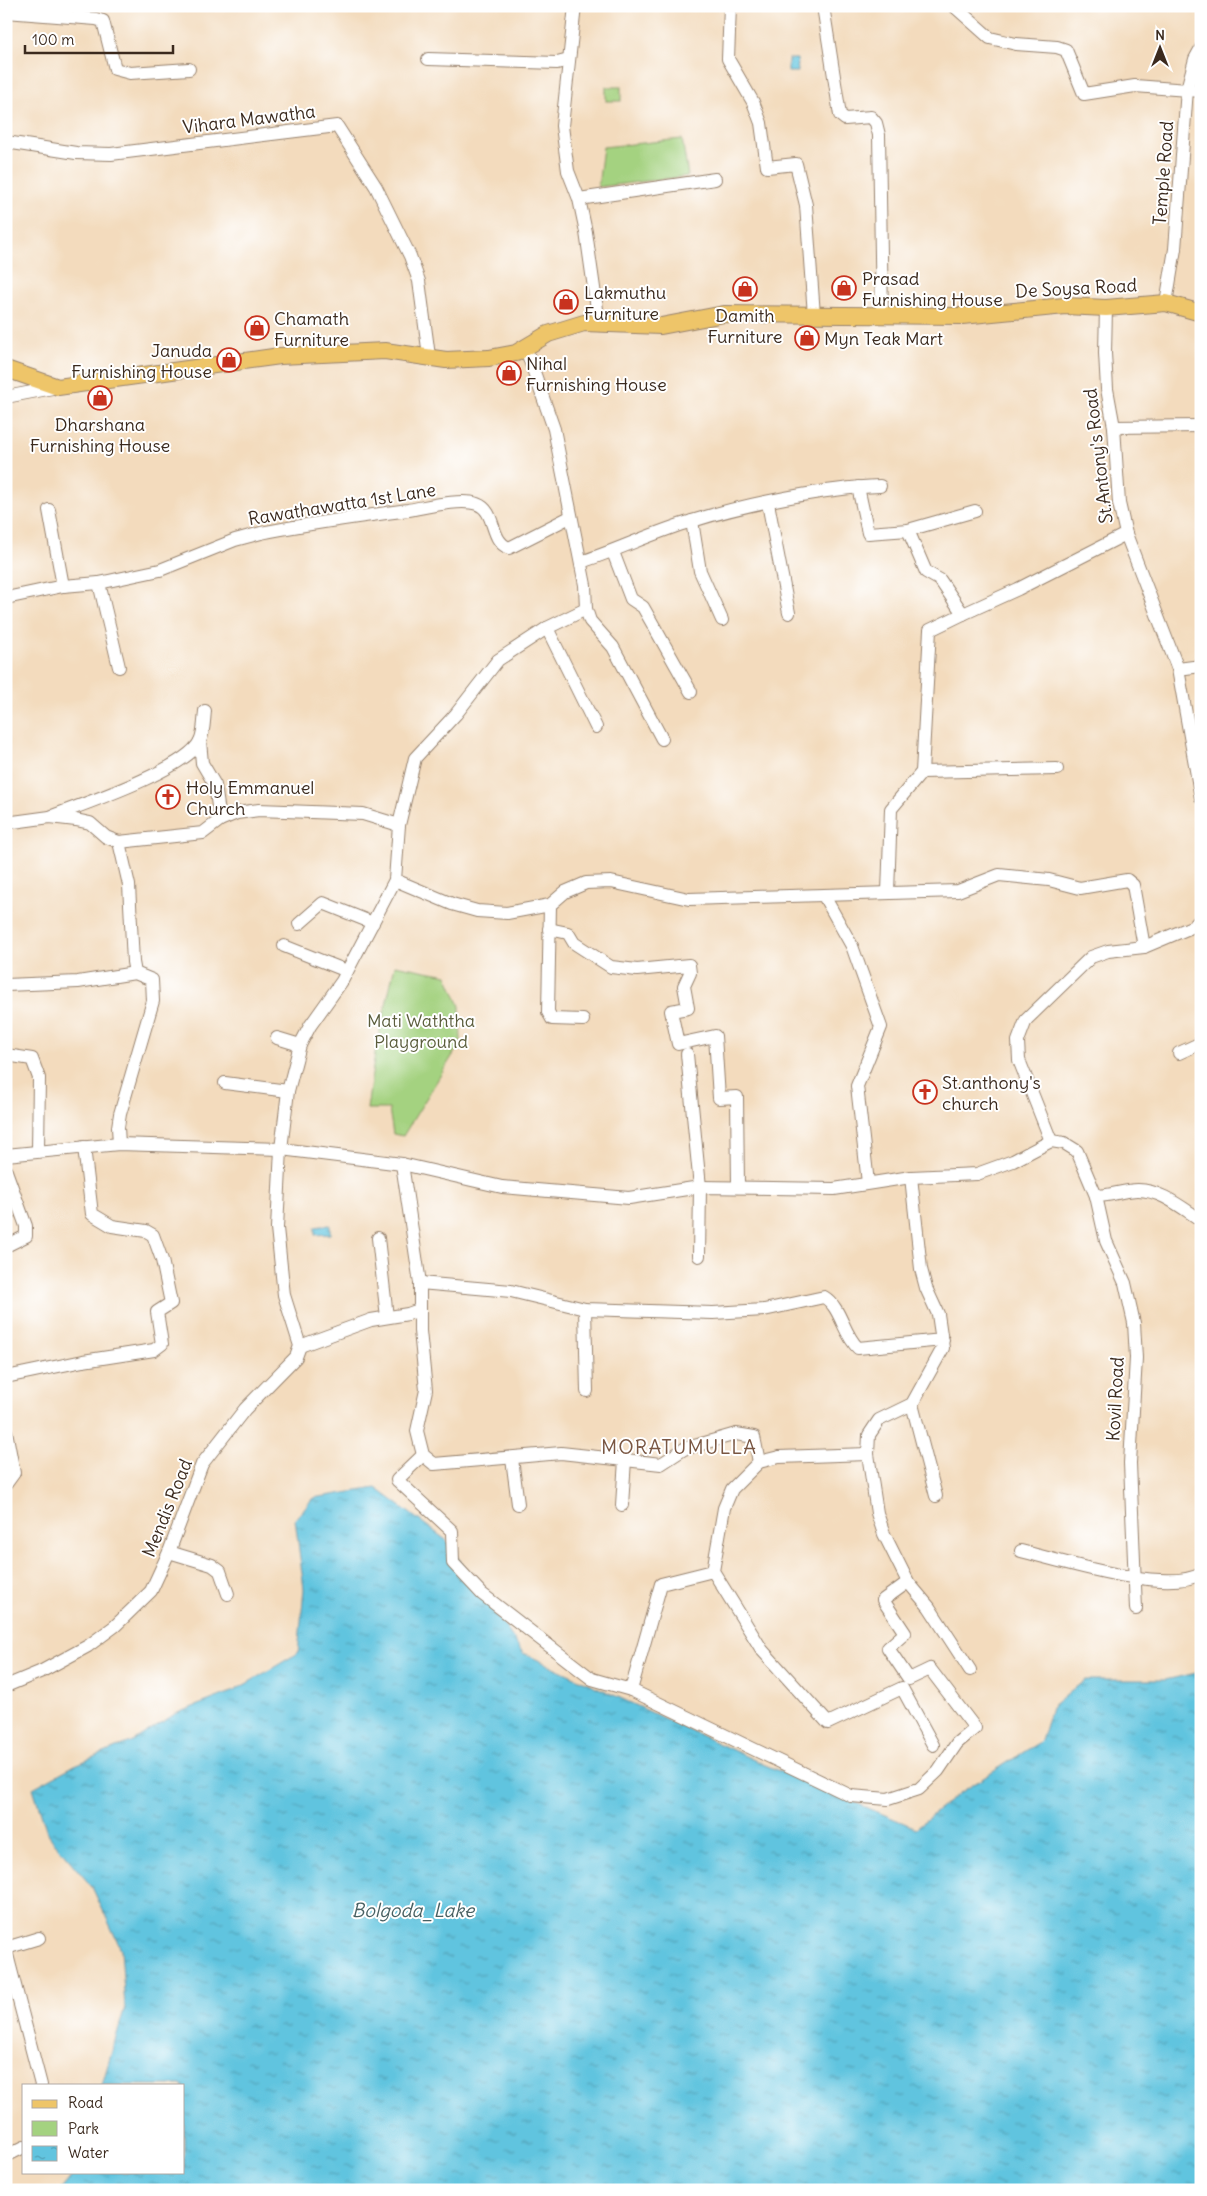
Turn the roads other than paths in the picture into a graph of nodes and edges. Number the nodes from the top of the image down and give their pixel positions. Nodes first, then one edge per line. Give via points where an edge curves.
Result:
1 (575, 6) edge
2 (730, 6) edge
3 (823, 6) edge
4 (954, 6) edge
5 (6, 12) edge
6 (1201, 48) edge
7 (428, 59) dead end
8 (569, 60) junction
9 (189, 69) dead end
10 (1187, 89) junction
11 (1201, 91) edge
12 (6, 142) edge
13 (715, 179) dead end
14 (579, 199) junction
15 (1166, 303) junction
16 (1106, 308) junction
17 (1201, 313) edge
18 (814, 315) junction
19 (882, 316) junction
20 (599, 323) junction
21 (526, 349) junction
22 (429, 356) junction
23 (6, 369) edge
24 (58, 387) junction
25 (6, 397) edge
26 (1201, 426) edge
27 (1114, 427) junction
28 (880, 486) dead end
29 (858, 487) junction
30 (768, 503) junction
31 (49, 510) dead end
32 (975, 511) dead end
33 (570, 517) junction
34 (692, 521) junction
35 (908, 530) junction
36 (1126, 534) junction
37 (613, 552) junction
38 (580, 562) junction
39 (99, 583) junction
40 (63, 586) junction
41 (6, 598) edge
42 (586, 609) junction
43 (789, 613) dead end
44 (963, 614) junction
45 (722, 620) dead end
46 (547, 628) junction
47 (1201, 666) edge
48 (119, 667) dead end
49 (1178, 669) junction
50 (691, 692) dead end
51 (205, 711) dead end
52 (596, 727) dead end
53 (662, 739) dead end
54 (200, 741) junction
55 (1057, 769) dead end
56 (922, 772) junction
57 (1201, 798) edge
58 (50, 817) junction
59 (220, 820) junction
60 (6, 822) edge
61 (399, 825) junction
62 (119, 842) junction
63 (395, 880) junction
64 (888, 892) junction
65 (824, 896) junction
66 (550, 905) junction
67 (1201, 919) edge
68 (373, 923) junction
69 (299, 924) dead end
70 (549, 929) junction
71 (284, 946) dead end
72 (1144, 947) junction
73 (347, 972) junction
74 (135, 973) junction
75 (6, 985) edge
76 (583, 1020) dead end
77 (277, 1038) dead end
78 (1201, 1044) edge
79 (300, 1045) junction
80 (1179, 1053) dead end
81 (687, 1054) dead end
82 (6, 1055) edge
83 (225, 1083) dead end
84 (288, 1092) junction
85 (1052, 1142) junction
86 (119, 1144) junction
87 (84, 1147) junction
88 (281, 1149) junction
89 (38, 1150) junction
90 (6, 1155) edge
91 (402, 1164) junction
92 (6, 1171) edge
93 (911, 1177) junction
94 (868, 1183) junction
95 (738, 1186) junction
96 (700, 1187) junction
97 (1096, 1196) junction
98 (1201, 1220) edge
99 (378, 1238) dead end
100 (6, 1246) edge
101 (699, 1256) dead end
102 (420, 1282) junction
103 (586, 1309) junction
104 (419, 1310) junction
105 (387, 1317) junction
106 (943, 1340) junction
107 (300, 1346) junction
108 (6, 1377) edge
109 (587, 1391) dead end
110 (912, 1404) junction
111 (6, 1431) edge
112 (868, 1454) junction
113 (423, 1455) junction
114 (512, 1459) junction
115 (625, 1460) junction
116 (759, 1462) junction
117 (6, 1484) edge
118 (936, 1496) dead end
119 (518, 1504) dead end
120 (622, 1505) dead end
121 (1021, 1551) dead end
122 (169, 1552) junction
123 (713, 1571) junction
124 (1201, 1574) edge
125 (1135, 1578) junction
126 (908, 1582) junction
127 (228, 1594) dead end
128 (1136, 1609) dead end
129 (970, 1670) dead end
130 (6, 1686) edge
131 (631, 1690) junction
132 (934, 1745) dead end
133 (39, 1938) dead end
134 (6, 1950) edge
135 (41, 2084) edge
136 (22, 2148) edge
137 (6, 2156) edge

1 - 8 street
2 - 18 street via 728,59 753,102 761,123 767,167 796,164 806,205
3 - 19 street via 840,115 845,119 871,117 879,135
4 - 10 street via 990,38 1066,50 1084,94 1135,86
5 - 9 street via 103,21 115,70 130,73
6 - 10 street, Temple Road
7 - 8 street via 557,63
8 - 14 street via 562,126 568,172
10 - 11 street
10 - 15 street, Temple Road via 1175,249
12 - 22 street, Vihara Mawatha via 76,153 111,154 337,126 376,187 410,256 419,281
13 - 14 street
14 - 20 street
15 - 16 main road, De Soysa Road
15 - 17 main road, De Soysa Road
16 - 19 main road, De Soysa Road via 1065,306 962,316
16 - 27 street, St.Antony's Road via 1107,389
18 - 19 main road, De Soysa Road
18 - 20 main road, De Soysa Road via 724,314 662,326
20 - 21 main road, De Soysa Road via 570,326 548,334
21 - 22 main road, De Soysa Road via 489,358 446,360
21 - 33 street via 554,429
22 - 24 main road, De Soysa Road via 386,351 280,356
23 - 24 main road, De Soysa Road
24 - 25 street
26 - 27 street
27 - 36 street, St.Antony's Road via 1119,503
28 - 29 street
29 - 30 street
29 - 35 street via 868,533
30 - 34 street
30 - 43 street
31 - 40 street
32 - 35 street
33 - 38 street
33 - 39 street, Rawathawatta 1st Lane via 509,548 498,541 488,513 479,504 423,507 261,533 160,570
34 - 37 street
34 - 45 street via 700,571
35 - 44 street via 926,572 940,580
36 - 44 street via 1018,590
36 - 49 street, St.Antony's Road
37 - 38 street
37 - 50 street via 631,599 643,607
38 - 42 street via 586,585
39 - 40 street, Rawathawatta 1st Lane
39 - 48 street
40 - 41 street, Rawathawatta 1st Lane
42 - 46 street
42 - 53 street via 590,621 613,647
44 - 56 street via 930,630
46 - 52 street
46 - 61 street via 498,660 456,714 415,758
47 - 49 street
49 - 57 street, St.Antony's Road
51 - 54 street
54 - 58 street via 180,761 140,782
54 - 59 street via 202,763 215,785
55 - 56 street
56 - 64 street via 891,810
58 - 60 street
58 - 62 street via 90,823 106,837
59 - 61 street via 237,813 259,810 363,814
59 - 62 street via 203,833
61 - 63 street
62 - 74 street via 129,885
63 - 66 street via 477,911 507,913
63 - 68 street
64 - 65 street
64 - 72 street via 958,891 999,875 1049,880 1080,888 1127,880 1133,885
65 - 66 street via 689,899 611,882 586,883 565,892
65 - 94 street via 852,946 880,1026 857,1086
66 - 70 street
67 - 72 street via 1194,926
68 - 69 street via 323,903
68 - 73 street
70 - 76 street via 548,1012 552,1019
70 - 95 street via 568,933 574,943 612,967 637,970 689,965 690,973 684,986 688,1008 671,1011 678,1044 715,1036 720,1098 737,1097
71 - 73 street
72 - 85 street via 1108,951 1091,957 1026,1020 1018,1041 1019,1060
73 - 79 street
74 - 75 street via 78,982
74 - 86 street via 152,980 153,1001 120,1114
77 - 79 street
78 - 80 street
79 - 84 street
81 - 96 street
82 - 89 street via 32,1059 39,1078
83 - 84 street
84 - 88 street
85 - 93 street via 978,1174
85 - 97 street, Kovil Road via 1064,1143 1077,1151
86 - 87 street
86 - 88 street
87 - 89 street
87 - 108 street via 92,1214 112,1226 146,1230 153,1235 171,1303 157,1312 162,1344 154,1350
88 - 91 street
88 - 107 street via 277,1228 280,1264 284,1295
89 - 90 street
91 - 96 street via 502,1187 546,1192 629,1198
91 - 102 street
92 - 100 street via 26,1226 26,1236
93 - 94 street
93 - 106 street via 921,1270 938,1314
94 - 95 street via 834,1189
95 - 96 street
96 - 101 street
97 - 98 street via 1137,1190 1152,1192
97 - 125 street, Kovil Road via 1106,1241 1125,1282 1134,1323 1136,1358 1130,1463
99 - 105 street
102 - 103 street via 511,1291
102 - 104 street
103 - 106 street via 764,1310 824,1297 831,1302 858,1348
103 - 109 street
104 - 105 street
104 - 113 street via 426,1390 416,1431
105 - 107 street
106 - 110 street via 943,1348
107 - 122 street, Mendis Road via 296,1357 245,1408 202,1464
110 - 112 street via 879,1420 869,1434
110 - 118 street
111 - 117 street via 14,1473
112 - 116 street via 779,1457
112 - 126 street via 877,1512 884,1534
113 - 114 street via 434,1464
113 - 131 street via 397,1480 452,1531 453,1562 482,1594 592,1679
114 - 115 street via 561,1453
114 - 119 street
115 - 116 street via 661,1464 684,1449 736,1434 754,1437
115 - 120 street
116 - 123 street via 732,1489 724,1508
121 - 125 street
122 - 127 street via 212,1565 220,1571
122 - 130 street, Mendis Road via 151,1592 115,1626 88,1646
123 - 131 street via 661,1584
123 - 132 street via 762,1650 828,1723 902,1688
124 - 125 street via 1184,1581
125 - 128 street, Kovil Road
126 - 129 street via 929,1607
126 - 131 street via 884,1600 905,1633 888,1648 909,1679 930,1669 975,1728 957,1743 938,1771 920,1789 888,1799 851,1796
133 - 134 street
134 - 135 street
136 - 137 street

